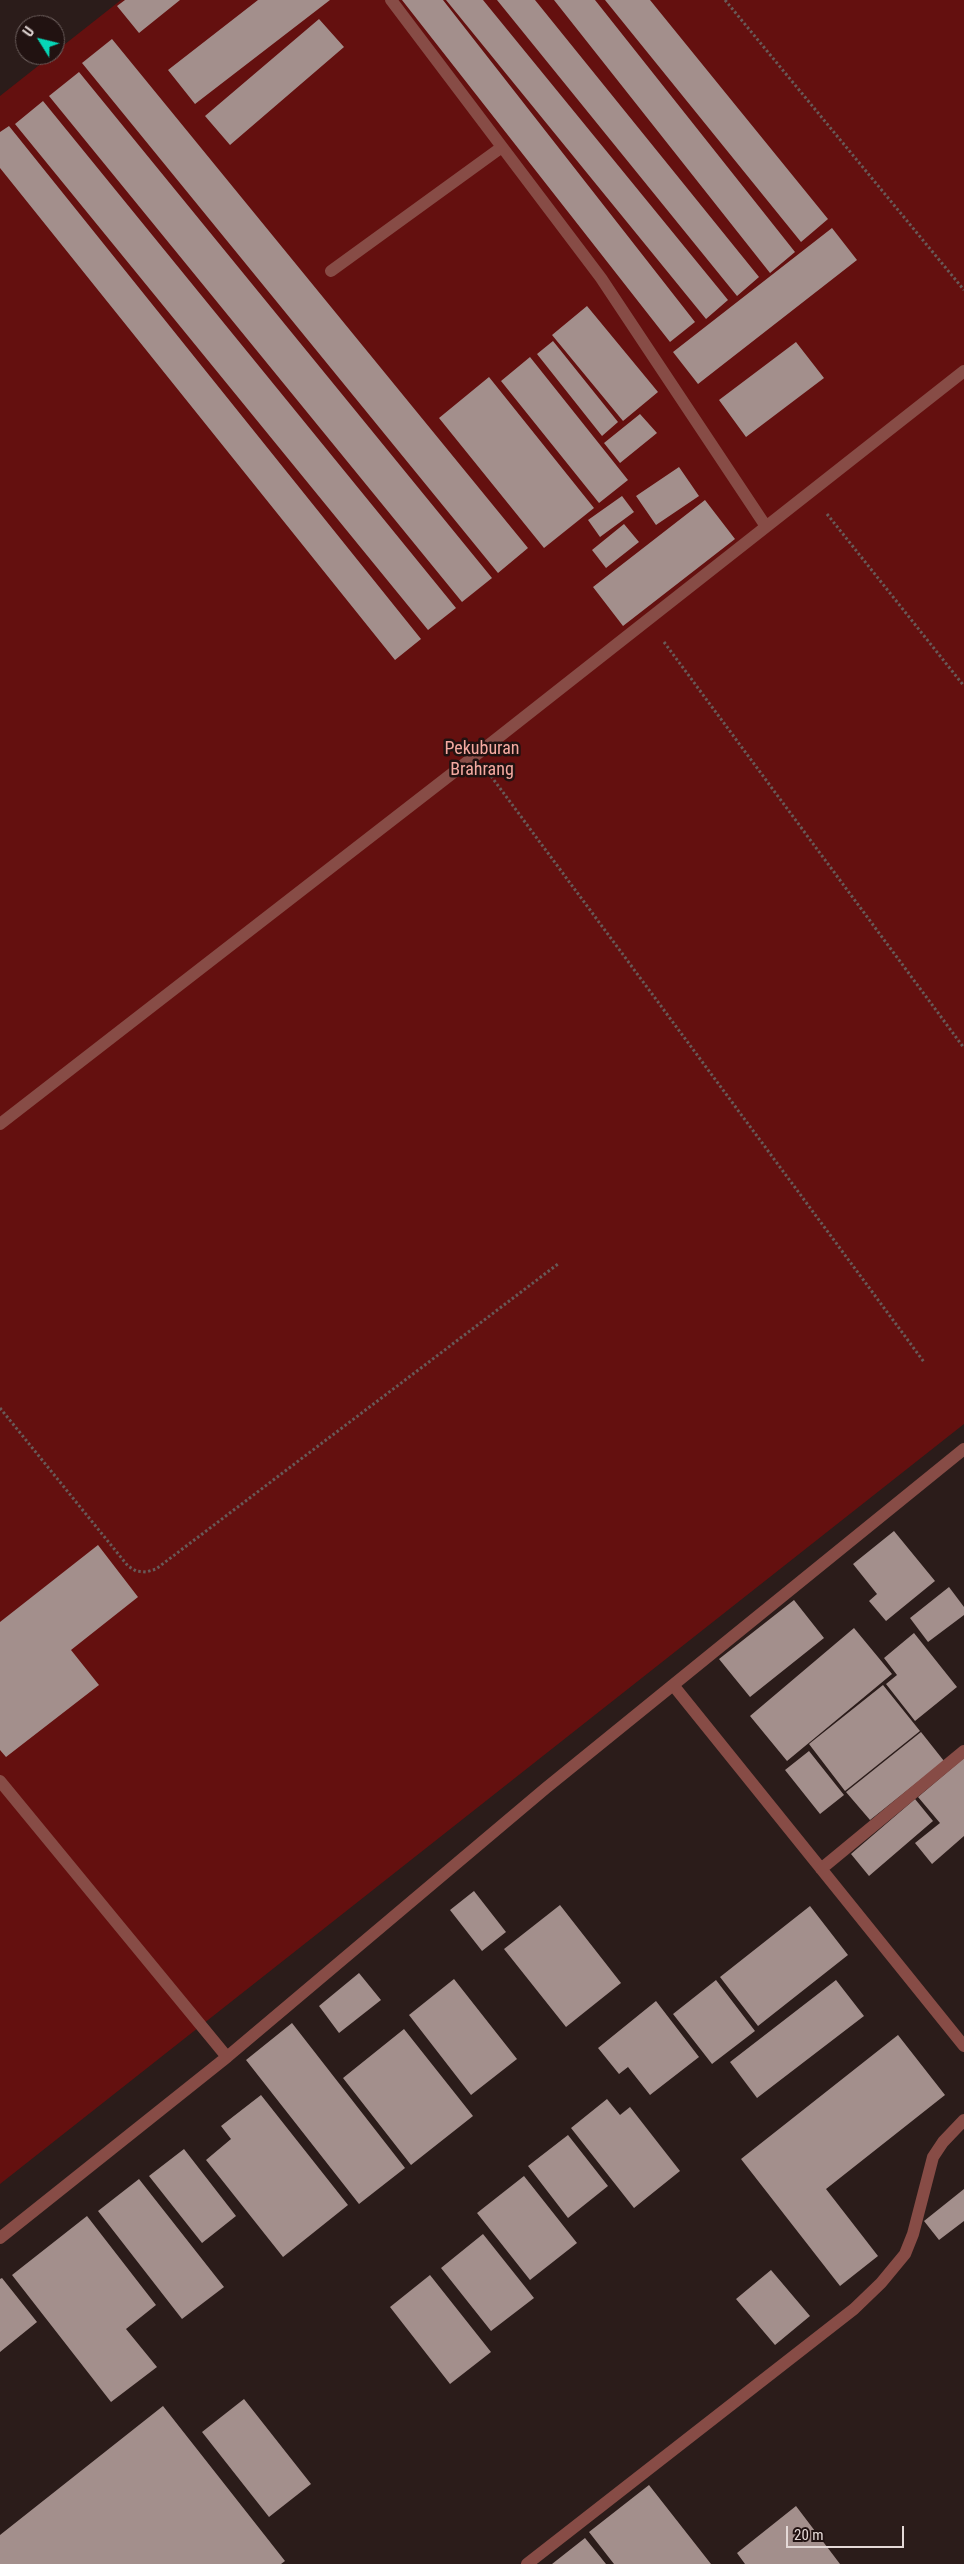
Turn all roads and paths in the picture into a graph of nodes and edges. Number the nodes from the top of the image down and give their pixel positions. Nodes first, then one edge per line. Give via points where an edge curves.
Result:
1 (391, 0) edge
2 (725, 0) edge
3 (502, 147) junction
4 (331, 271) dead end
5 (964, 290) edge
6 (964, 371) edge
7 (809, 493) junction
8 (765, 526) junction
9 (648, 620) junction
10 (964, 686) edge
11 (476, 755) junction
12 (964, 1048) edge
13 (0, 1124) edge
14 (558, 1264) dead end
15 (924, 1362) dead end
16 (0, 1408) edge
17 (964, 1449) edge
18 (672, 1685) junction
19 (964, 1751) edge
20 (0, 1781) edge
21 (821, 1869) junction
22 (964, 2046) edge
23 (227, 2057) junction
24 (964, 2120) edge
25 (0, 2238) edge
26 (527, 2564) edge

1 - 3 street
2 - 5 path
3 - 4 street
3 - 8 street via 602,278
6 - 7 street
7 - 8 street
7 - 10 path
8 - 9 street
9 - 11 street
9 - 12 path
11 - 13 street
11 - 15 path
14 - 16 path via 156,1569 146,1572 128,1566
17 - 18 street
18 - 21 street
18 - 23 street
19 - 21 street
20 - 23 street
21 - 22 street
23 - 25 street
24 - 26 street via 933,2157 914,2234 905,2254 881,2283 854,2308

